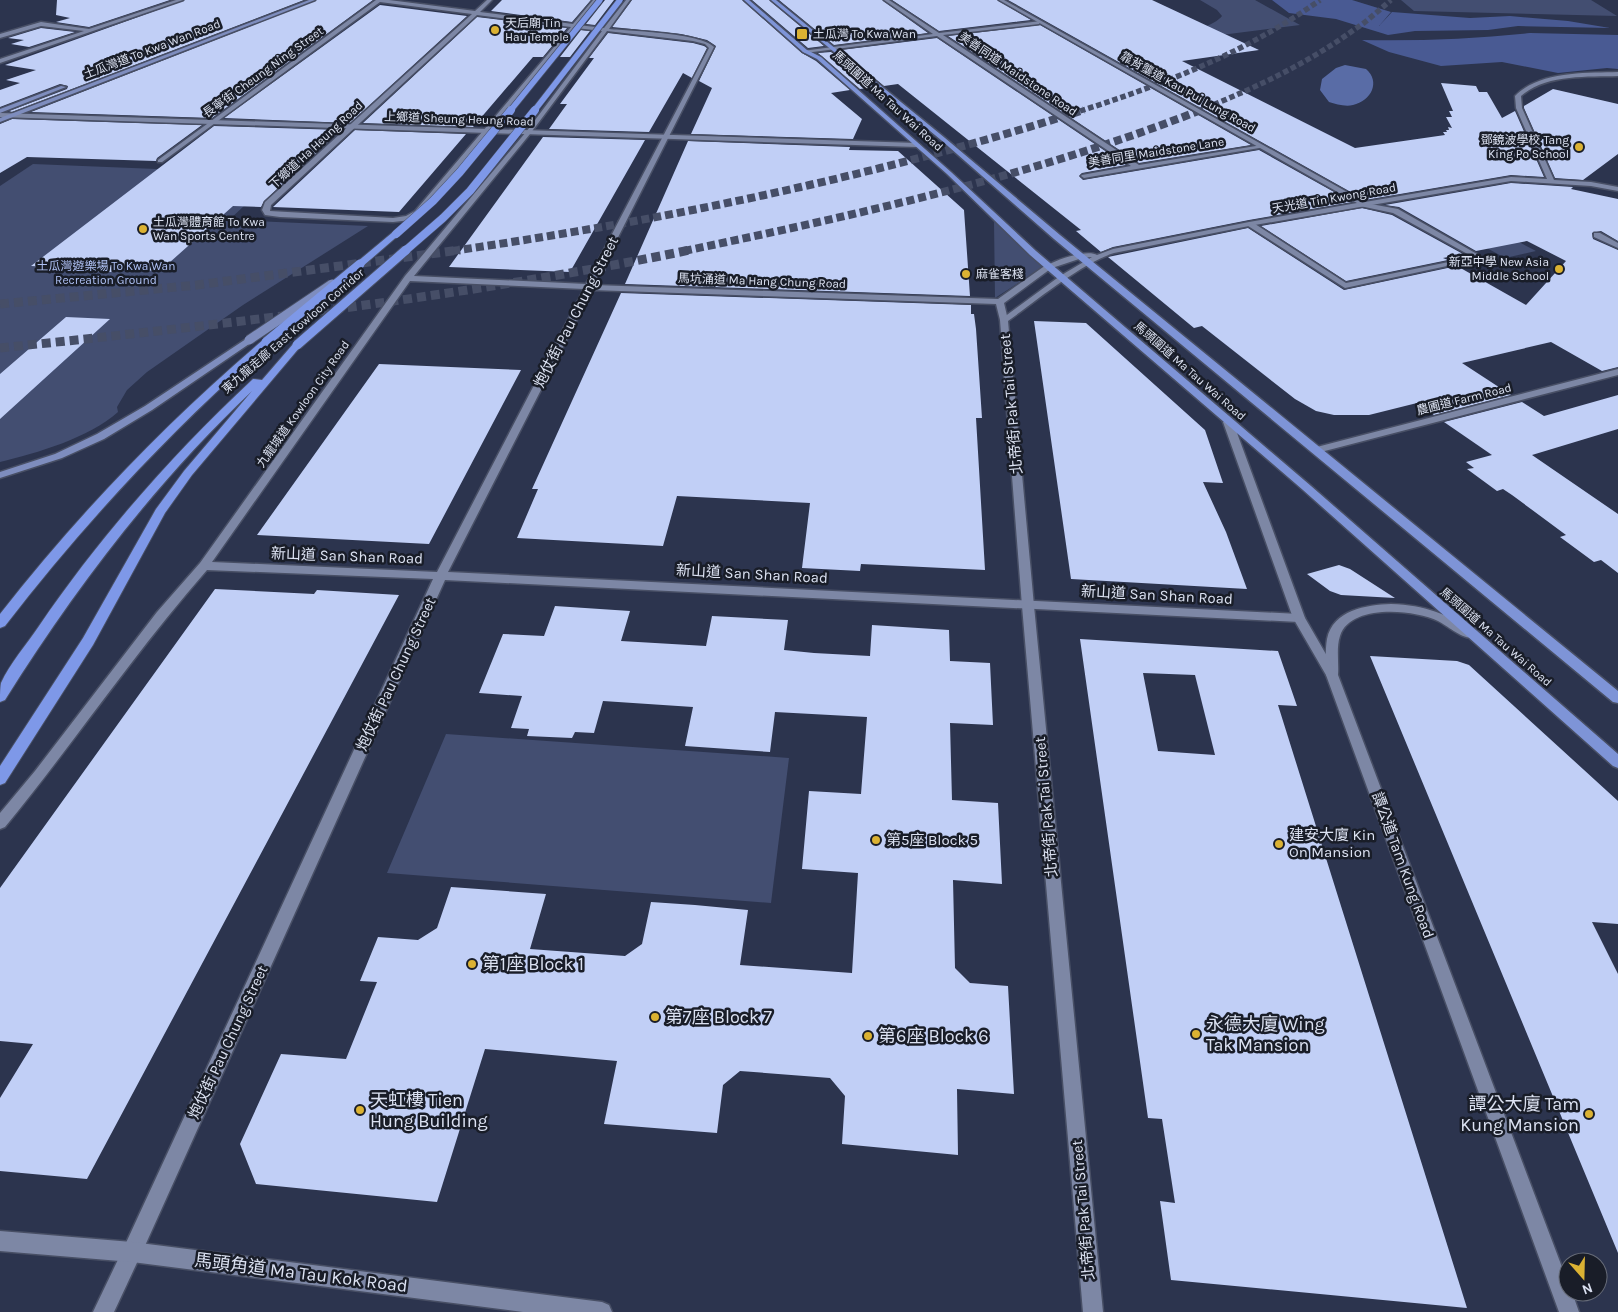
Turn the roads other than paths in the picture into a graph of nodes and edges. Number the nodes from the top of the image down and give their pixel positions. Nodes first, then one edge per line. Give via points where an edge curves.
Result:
1 (180, 0) edge
2 (313, 0) edge
3 (378, 0) edge
4 (490, 0) edge
5 (596, 0) edge
6 (600, 0) edge
7 (620, 0) edge
8 (628, 0) edge
9 (746, 0) edge
10 (773, 0) edge
11 (886, 0) edge
12 (1001, 0) edge
13 (476, 13) junction
14 (1039, 22) junction
15 (574, 26) junction
16 (89, 30) junction
17 (605, 30) junction
18 (938, 34) junction
19 (0, 36) edge
20 (830, 48) junction
21 (805, 51) junction
22 (0, 60) edge
23 (1618, 74) edge
24 (68, 85) dead end
25 (0, 113) edge
26 (11, 116) junction
27 (0, 120) edge
28 (213, 123) junction
29 (352, 127) junction
30 (487, 131) junction
31 (528, 133) junction
32 (666, 137) junction
33 (918, 145) junction
34 (1262, 147) junction
35 (160, 161) dead end
36 (1138, 167) junction
37 (1084, 176) dead end
38 (1552, 180) junction
39 (1618, 189) edge
40 (1364, 204) junction
41 (1249, 224) junction
42 (1597, 235) dead end
43 (1618, 246) edge
44 (1103, 254) junction
45 (1081, 256) junction
46 (1089, 263) junction
47 (360, 264) junction
48 (1050, 267) junction
49 (408, 278) junction
50 (1062, 278) junction
51 (589, 287) junction
52 (1000, 302) junction
53 (1004, 320) junction
54 (297, 345) junction
55 (1618, 372) edge
56 (1228, 422) junction
57 (1317, 450) junction
58 (0, 475) edge
59 (204, 566) junction
60 (441, 575) junction
61 (1028, 606) junction
62 (1299, 618) junction
63 (0, 623) edge
64 (1473, 635) junction
65 (1332, 675) junction
66 (0, 696) edge
67 (1618, 698) edge
68 (1618, 762) edge
69 (0, 779) edge
70 (0, 823) edge
71 (0, 1240) edge
72 (132, 1252) junction
73 (103, 1312) edge
74 (602, 1312) edge
75 (1093, 1312) edge
76 (1569, 1312) edge

1 - 16 street
2 - 26 main road, 土瓜灣道 To Kwa Wan Road
3 - 13 street
3 - 28 street, 長寧街 Cheung Ning Street
4 - 13 street, 下鄉道 Ha Heung Road
5 - 15 street
6 - 47 highway, 東九龍走廊 East Kowloon Corridor, bridge via 442,192
7 - 54 highway, 東九龍走廊 East Kowloon Corridor, bridge via 500,156 456,206
8 - 17 street, 九龍城道 Kowloon City Road
9 - 21 main road, 馬頭圍道 Ma Tau Wai Road
10 - 20 main road, 馬頭圍道 Ma Tau Wai Road
11 - 18 street, 美善同道 Maidstone Road
12 - 14 street, 靠背壟道 Kau Pui Lung Road
13 - 15 street
13 - 29 street, 下鄉道 Ha Heung Road
14 - 18 street
14 - 34 street, 靠背壟道 Kau Pui Lung Road
15 - 17 street
15 - 30 street
16 - 19 street via 41,24
16 - 22 street
17 - 31 street, 九龍城道 Kowloon City Road
17 - 32 street, 炮仗街 Pau Chung Street via 693,39 712,48
18 - 20 street
18 - 36 street, 美善同道 Maidstone Road
20 - 21 street
20 - 45 main road, 馬頭圍道 Ma Tau Wai Road
21 - 33 main road, 馬頭圍道 Ma Tau Wai Road via 819,58
23 - 38 street via 1550,81 1528,87 1518,96 1518,108
24 - 25 main road, 土瓜灣道 To Kwa Wan Road
25 - 26 street, 上鄉道 Sheung Heung Road
26 - 27 main road, 土瓜灣道 To Kwa Wan Road
26 - 28 street, 上鄉道 Sheung Heung Road
28 - 29 street, 上鄉道 Sheung Heung Road
28 - 35 street, 長寧街 Cheung Ning Street
29 - 30 street, 上鄉道 Sheung Heung Road
29 - 30 street, 下鄉道 Ha Heung Road via 268,204 266,210 280,215 408,218 421,210
30 - 31 street, 上鄉道 Sheung Heung Road
31 - 32 street, 上鄉道 Sheung Heung Road
31 - 49 street, 九龍城道 Kowloon City Road
32 - 33 street, 上鄉道 Sheung Heung Road
32 - 51 street, 炮仗街 Pau Chung Street
33 - 48 main road, 馬頭圍道 Ma Tau Wai Road
34 - 36 street, 美善同里 Maidstone Lane
34 - 40 street, 靠背壟道 Kau Pui Lung Road
36 - 37 street, 美善同里 Maidstone Lane
38 - 39 street, 天光道 Tin Kwong Road
38 - 40 street, 天光道 Tin Kwong Road via 1503,180
40 - 41 street, 天光道 Tin Kwong Road
40 - 41 street via 1394,211 1480,258 1345,286
41 - 44 street, 天光道 Tin Kwong Road
42 - 43 street
44 - 45 street
44 - 46 street, 天光道 Tin Kwong Road
45 - 46 main road, 馬頭圍道 Ma Tau Wai Road
45 - 48 street
46 - 50 street, 天光道 Tin Kwong Road
46 - 57 main road, 馬頭圍道 Ma Tau Wai Road
47 - 58 main road, bridge via 114,429 46,461
47 - 63 highway, 東九龍走廊 East Kowloon Corridor, bridge via 266,342 167,431 60,546
48 - 50 main road, 馬頭圍道 Ma Tau Wai Road
48 - 52 street
49 - 51 street, 馬坑涌道 Ma Hang Chung Road
49 - 59 street, 九龍城道 Kowloon City Road
50 - 53 street
50 - 56 main road, 馬頭圍道 Ma Tau Wai Road
51 - 52 street, 馬坑涌道 Ma Hang Chung Road
51 - 60 street, 炮仗街 Pau Chung Street
52 - 53 street, 北帝街 Pak Tai Street
53 - 61 street, 北帝街 Pak Tai Street
54 - 66 highway, 東九龍走廊 East Kowloon Corridor via 224,412 143,498 78,578
54 - 69 highway via 188,473 160,512 83,649
55 - 57 street, 農圃道 Farm Road
56 - 62 street, 譚公道 Tam Kung Road
56 - 64 main road, 馬頭圍道 Ma Tau Wai Road
57 - 67 main road, 馬頭圍道 Ma Tau Wai Road
59 - 60 street, 新山道 San Shan Road
59 - 70 street, 九龍城道 Kowloon City Road via 161,615
60 - 61 street, 新山道 San Shan Road
60 - 72 street, 炮仗街 Pau Chung Street
61 - 62 street, 新山道 San Shan Road
61 - 75 street, 北帝街 Pak Tai Street
62 - 65 street, 譚公道 Tam Kung Road
64 - 65 street via 1431,613 1394,607 1361,612 1349,618 1334,636
64 - 68 main road, 馬頭圍道 Ma Tau Wai Road
65 - 76 street, 譚公道 Tam Kung Road
71 - 72 street, 馬頭角道 Ma Tau Kok Road
72 - 73 street, 炮仗街 Pau Chung Street
72 - 74 street, 馬頭角道 Ma Tau Kok Road

